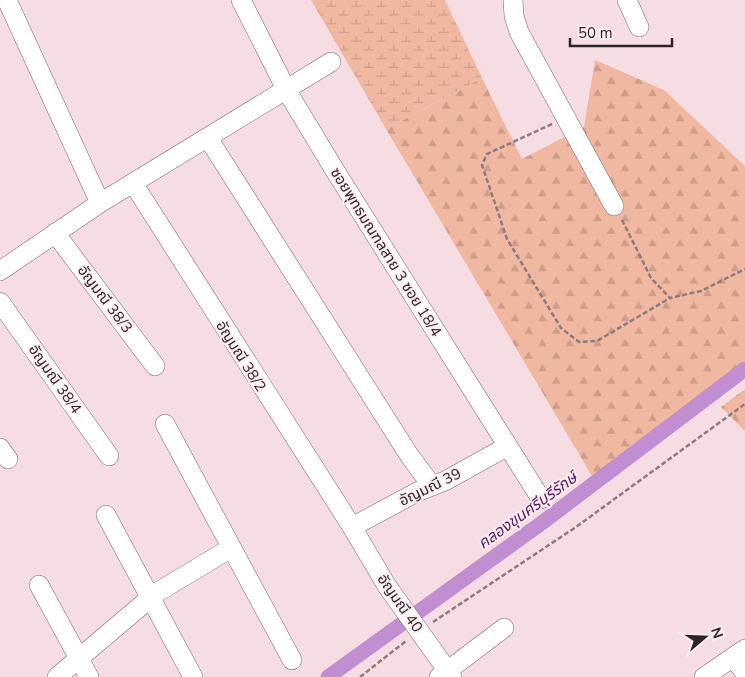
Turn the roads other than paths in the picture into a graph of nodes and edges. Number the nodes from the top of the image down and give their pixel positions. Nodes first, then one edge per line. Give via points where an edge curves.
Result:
1 (7, 0) edge
2 (241, 0) edge
3 (513, 0) edge
4 (627, 0) edge
5 (639, 27) dead end
6 (331, 62) dead end
7 (287, 91) junction
8 (208, 138) junction
9 (133, 183) junction
10 (100, 203) junction
11 (614, 206) road end
12 (55, 233) junction
13 (0, 271) edge
14 (0, 302) edge
15 (155, 366) dead end
16 (165, 424) dead end
17 (508, 446) junction
18 (109, 456) dead end
19 (432, 486) junction
20 (541, 498) dead end
21 (106, 515) dead end
22 (352, 527) junction
23 (231, 548) junction
24 (39, 585) dead end
25 (150, 598) junction
26 (504, 628) dead end
27 (739, 653) edge
28 (79, 659) junction
29 (292, 660) dead end
30 (445, 671) edge
31 (745, 673) edge
32 (58, 677) edge
33 (88, 677) edge
34 (193, 677) edge
35 (704, 677) edge

1 - 10 street
2 - 7 street, ซอยพุทธมณฑลสาย 3 ซอย 18/4
3 - 11 street via 519,32
4 - 5 street
6 - 7 street
7 - 8 street
7 - 17 street, ซอยพุทธมณฑลสาย 3 ซอย 18/4
8 - 9 street
8 - 19 street via 408,455
9 - 10 street
9 - 22 street, อัญมณี 38/2
10 - 12 street
12 - 13 street
12 - 15 street, อัญมณี 38/3
14 - 18 street, อัญมณี 38/4
16 - 23 street
17 - 19 street, อัญมณี 39
17 - 20 street, ซอยพุทธมณฑลสาย 3 ซอย 18/4
19 - 22 street, อัญมณี 39
21 - 25 street
22 - 30 street, อัญมณี 40 via 387,586
23 - 25 street
23 - 29 street
24 - 28 street
25 - 28 street
25 - 34 street
26 - 30 street
27 - 31 street
27 - 35 street
28 - 32 street
28 - 33 street

